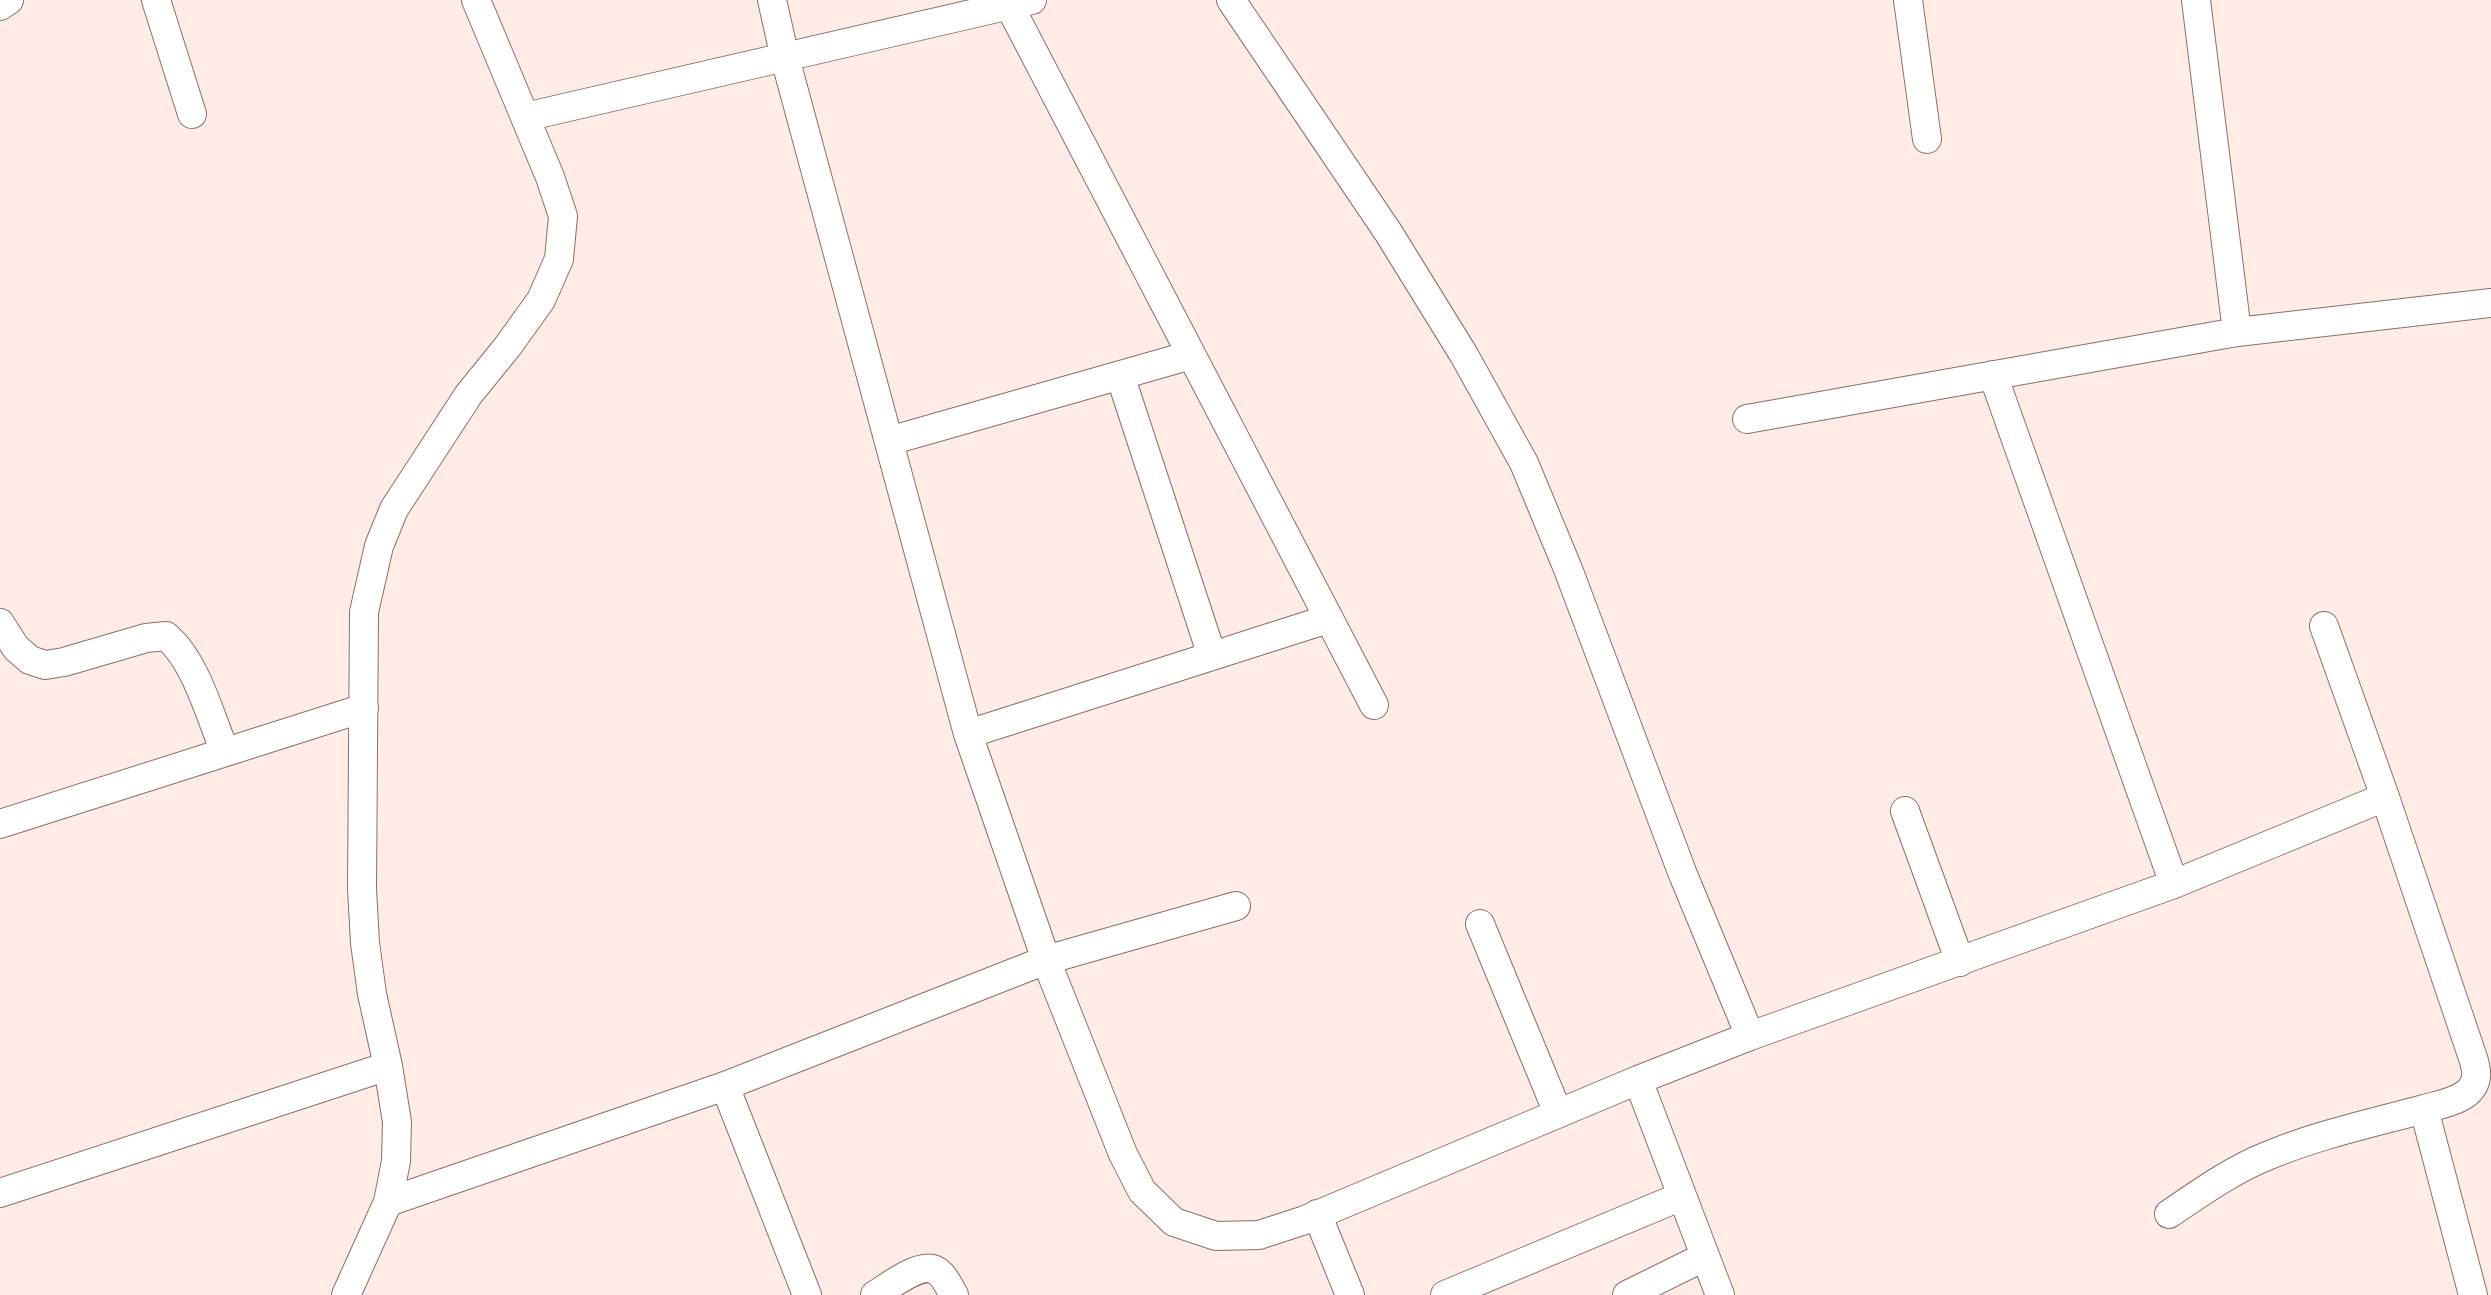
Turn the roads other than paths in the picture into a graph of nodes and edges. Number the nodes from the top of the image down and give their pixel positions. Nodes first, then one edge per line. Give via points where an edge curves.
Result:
1 (9, 0) edge
2 (156, 0) edge
3 (476, 0) edge
4 (772, 0) edge
5 (1231, 0) edge
6 (1908, 0) edge
7 (2196, 0) edge
8 (1020, 3) edge
9 (0, 6) edge
10 (785, 58) junction
11 (192, 114) dead end
12 (525, 117) junction
13 (1927, 139) dead end
14 (2491, 303) edge
15 (2237, 332) junction
16 (1191, 355) junction
17 (1992, 374) junction
18 (1120, 375) junction
19 (1747, 419) dead end
20 (889, 440) junction
21 (1328, 619) junction
22 (0, 623) edge
23 (2324, 626) dead end
24 (1212, 656) junction
25 (1374, 704) dead end
26 (364, 708) junction
27 (968, 734) junction
28 (225, 752) junction
29 (2385, 797) junction
30 (1904, 811) dead end
31 (0, 824) edge
32 (2174, 884) junction
33 (1236, 906) dead end
34 (1480, 924) dead end
35 (1046, 960) junction
36 (1960, 962) junction
37 (1750, 1036) junction
38 (388, 1066) junction
39 (1638, 1080) junction
40 (726, 1086) junction
41 (2424, 1109) junction
42 (1558, 1113) junction
43 (0, 1193) edge
44 (1682, 1196) junction
45 (388, 1202) junction
46 (1317, 1214) junction
47 (2169, 1214) dead end
48 (1704, 1257) junction
49 (346, 1295) edge
50 (807, 1295) edge
51 (875, 1295) edge
52 (954, 1295) edge
53 (1350, 1295) edge
54 (1445, 1295) edge
55 (1628, 1295) edge
56 (1720, 1295) edge
57 (2473, 1295) edge

1 - 9 street
2 - 11 street
3 - 12 street
4 - 10 street
5 - 37 street via 1388,232 1464,355 1524,463 1568,569 1682,872
6 - 13 street
7 - 15 street
8 - 10 street
8 - 16 street
10 - 12 street
10 - 20 street
12 - 26 street via 563,216 559,259 542,300 469,394 394,509 378,546 364,612
14 - 15 street
15 - 17 street
16 - 18 street
16 - 21 street
17 - 19 street
17 - 32 street
18 - 20 street
18 - 24 street
20 - 27 street
21 - 24 street
21 - 25 street
22 - 28 street via 16,648 30,660 45,666 146,638 166,636 178,646 189,664
23 - 29 street
24 - 27 street
26 - 28 street
26 - 38 street via 362,888 365,934 372,994
27 - 35 street
28 - 31 street
29 - 32 street
29 - 41 street via 2474,1061 2476,1078 2471,1089 2459,1098
30 - 36 street
32 - 36 street
33 - 35 street
34 - 42 street
35 - 40 street
35 - 46 street via 1123,1154 1142,1191 1174,1222 1216,1236 1258,1235
36 - 37 street
37 - 39 street
38 - 43 street
38 - 45 street via 397,1122 396,1161
39 - 42 street
39 - 44 street
40 - 45 street
40 - 50 street
41 - 47 street via 2266,1156
41 - 57 street
42 - 46 street
44 - 48 street
44 - 54 street
45 - 49 street
46 - 53 street
48 - 55 street
48 - 56 street
51 - 52 street via 916,1270 926,1268 942,1275

